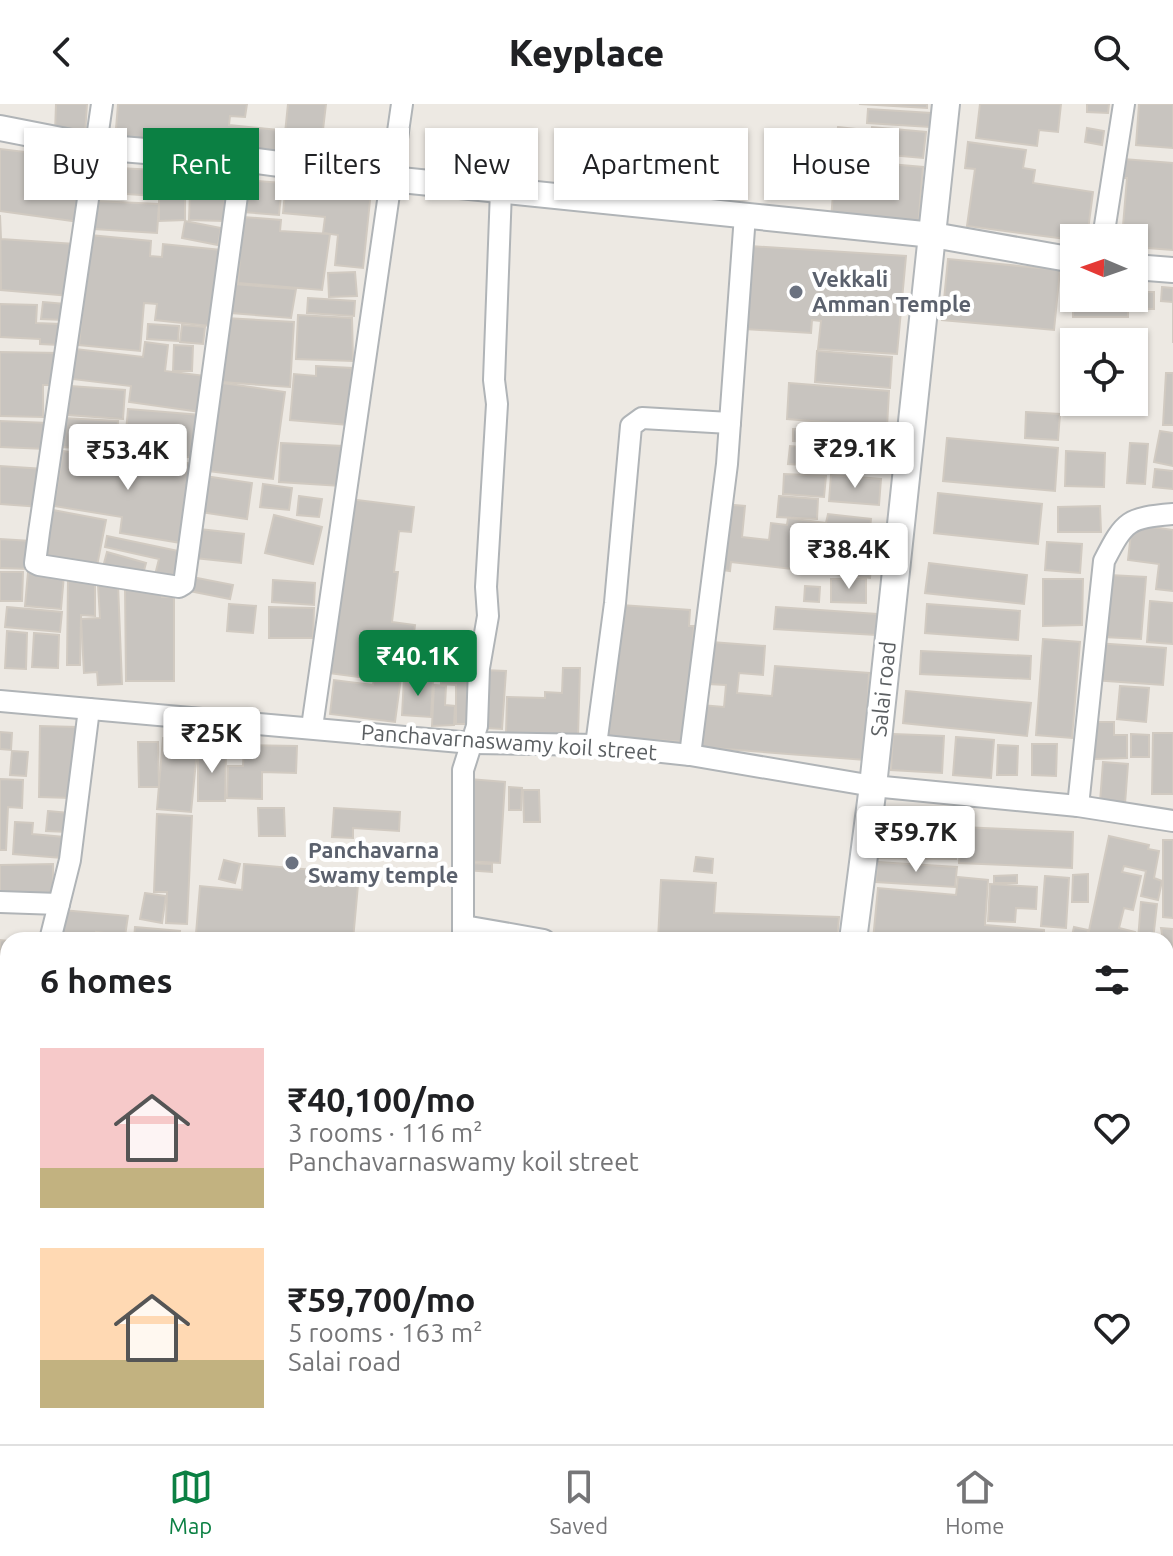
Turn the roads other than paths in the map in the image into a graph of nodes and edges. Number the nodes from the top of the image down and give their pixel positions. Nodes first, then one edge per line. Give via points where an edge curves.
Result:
1 (102, 104) edge
2 (402, 104) edge
3 (946, 104) edge
4 (1124, 104) edge
5 (0, 128) edge
6 (99, 128) edge
7 (398, 128) edge
8 (24, 133) edge
9 (538, 194) edge
10 (89, 200) edge
11 (236, 200) edge
12 (388, 200) edge
13 (501, 200) edge
14 (745, 215) junction
15 (1105, 224) edge
16 (933, 235) junction
17 (1060, 258) edge
18 (1148, 268) edge
19 (1173, 270) edge
20 (730, 423) junction
21 (1173, 514) edge
22 (0, 701) edge
23 (89, 709) junction
24 (312, 727) junction
25 (472, 743) junction
26 (596, 745) junction
27 (690, 755) junction
28 (873, 786) junction
29 (1078, 806) junction
30 (1173, 821) edge
31 (0, 902) edge
32 (59, 904) junction
33 (52, 932) edge
34 (463, 932) edge
35 (854, 932) edge

1 - 6 street
2 - 7 street
3 - 16 main road, Salai road
4 - 15 street
5 - 8 street
9 - 14 street
10 - 11 street via 35,563 179,587 185,576
12 - 24 street
13 - 25 street via 488,616
14 - 16 street
14 - 20 street
16 - 17 street
16 - 28 main road, Salai road
18 - 19 street
20 - 26 street via 642,418 631,426
20 - 27 street
21 - 29 street via 1133,519 1104,561
22 - 23 street, Panchavarnaswamy koil street
23 - 24 street, Panchavarnaswamy koil street
23 - 32 street via 70,860
24 - 25 street, Panchavarnaswamy koil street
25 - 26 street, Panchavarnaswamy koil street
25 - 34 street via 463,770
26 - 27 street, Panchavarnaswamy koil street
27 - 28 street, Panchavarnaswamy koil street
28 - 29 street, Panchavarnaswamy koil street
28 - 35 main road, Salai road
29 - 30 street, Panchavarnaswamy koil street
31 - 32 street
32 - 33 street

